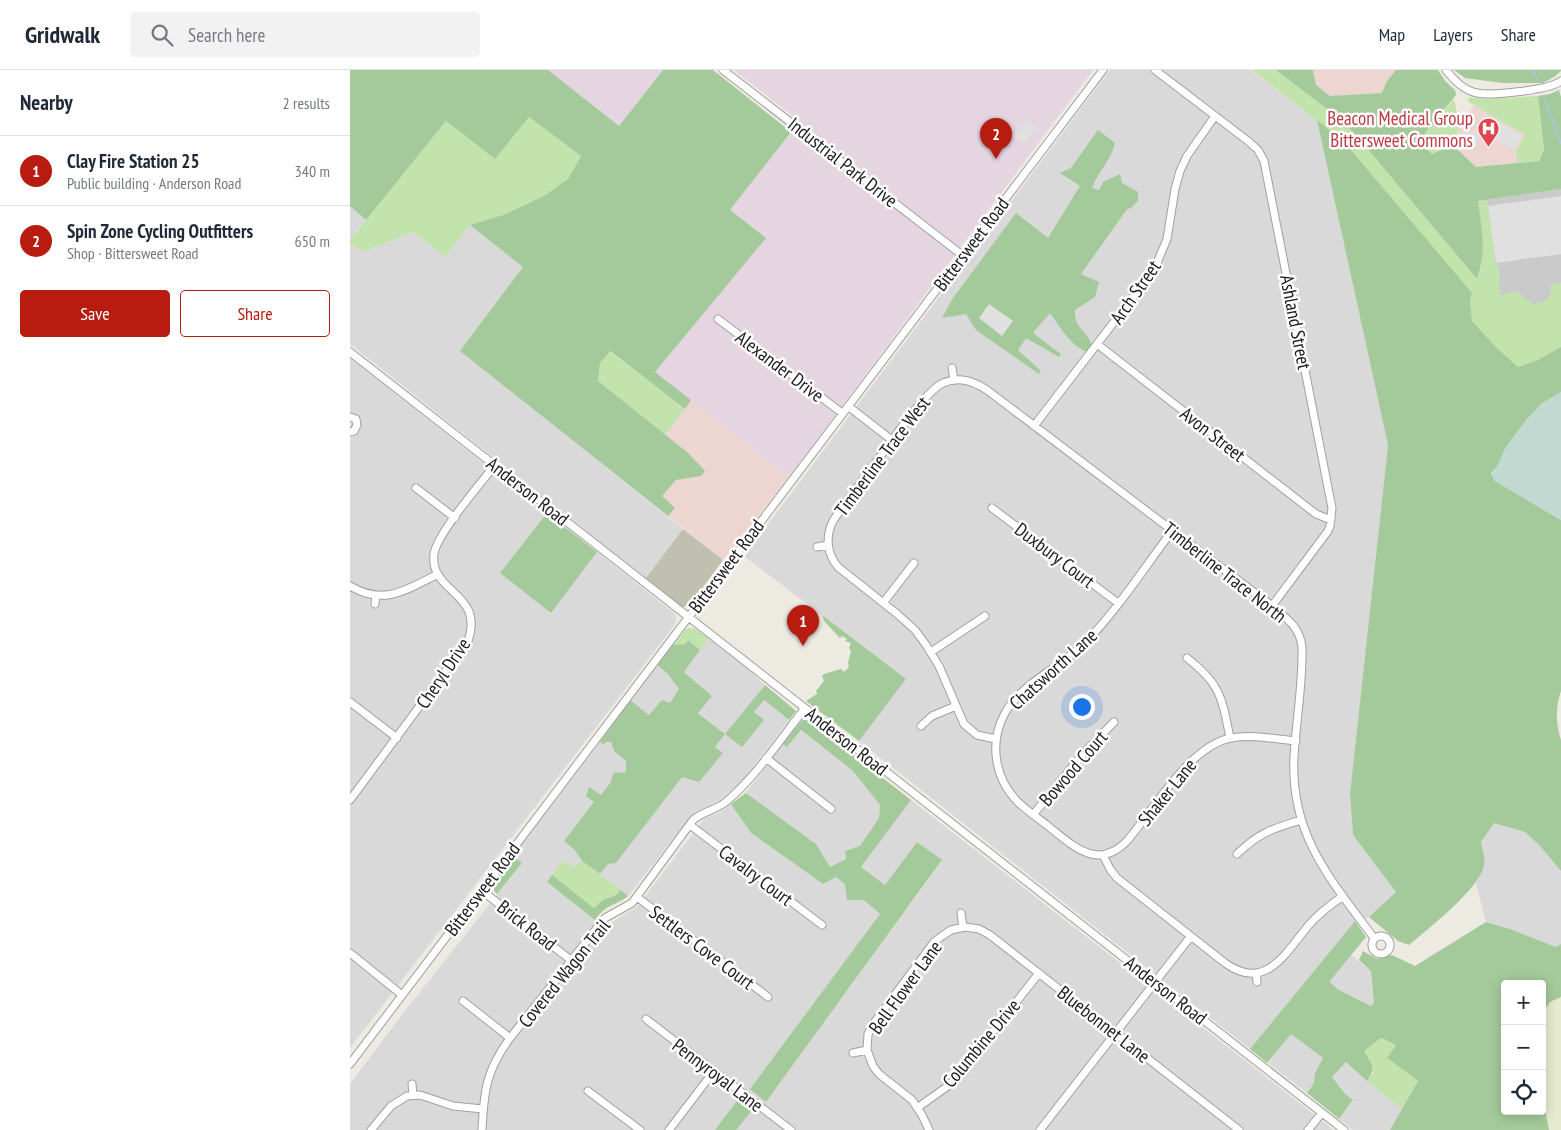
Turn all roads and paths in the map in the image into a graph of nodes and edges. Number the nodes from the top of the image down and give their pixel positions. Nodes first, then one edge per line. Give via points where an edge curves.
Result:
1 (723, 70) edge
2 (1103, 70) edge
3 (1155, 70) edge
4 (1446, 70) edge
5 (1561, 81) edge
6 (1215, 116) junction
7 (962, 255) junction
8 (718, 319) dead end
9 (1097, 344) junction
10 (350, 352) edge
11 (952, 368) dead end
12 (954, 380) junction
13 (848, 406) junction
14 (842, 413) junction
15 (351, 417) edge
16 (1034, 426) junction
17 (350, 432) edge
18 (893, 441) junction
19 (495, 465) junction
20 (416, 488) dead end
21 (992, 508) dead end
22 (455, 518) junction
23 (1332, 520) junction
24 (1172, 530) junction
25 (828, 545) junction
26 (817, 547) dead end
27 (914, 563) dead end
28 (438, 574) junction
29 (350, 586) edge
30 (376, 596) junction
31 (883, 603) junction
32 (1118, 603) junction
33 (375, 604) dead end
34 (1272, 606) junction
35 (986, 616) dead end
36 (688, 617) junction
37 (480, 622) dead end
38 (472, 623) junction
39 (931, 652) junction
40 (1187, 658) dead end
41 (350, 702) edge
42 (956, 706) junction
43 (805, 708) junction
44 (1114, 722) dead end
45 (921, 726) dead end
46 (397, 738) junction
47 (1230, 738) junction
48 (996, 739) junction
49 (1296, 741) junction
50 (766, 758) junction
51 (350, 800) edge
52 (831, 809) dead end
53 (1033, 815) junction
54 (1301, 820) junction
55 (690, 825) junction
56 (1237, 854) dead end
57 (1103, 855) junction
58 (481, 890) junction
59 (1343, 896) junction
60 (637, 897) junction
61 (961, 913) dead end
62 (822, 925) dead end
63 (964, 927) junction
64 (1191, 936) junction
65 (1374, 938) dead end
66 (350, 954) edge
67 (572, 961) junction
68 (1259, 972) junction
69 (1039, 973) junction
70 (1155, 982) junction
71 (1257, 982) dead end
72 (402, 994) junction
73 (768, 997) dead end
74 (463, 1001) dead end
75 (646, 1019) dead end
76 (1115, 1033) junction
77 (510, 1038) junction
78 (867, 1050) junction
79 (854, 1053) dead end
80 (350, 1064) edge
81 (714, 1071) junction
82 (412, 1084) dead end
83 (588, 1091) dead end
84 (413, 1095) junction
85 (917, 1108) junction
86 (483, 1109) junction
87 (1322, 1113) junction
88 (371, 1130) edge
89 (482, 1130) edge
90 (640, 1130) edge
91 (669, 1130) edge
92 (791, 1130) edge
93 (929, 1130) edge
94 (1040, 1130) edge
95 (1239, 1130) edge
96 (1308, 1130) edge
97 (1344, 1130) edge

1 - 7 street, Industrial Park Drive
2 - 7 street, Bittersweet Road
3 - 6 street, Ashland Street
4 - 5 street via 1455,81 1477,93 1543,89
6 - 9 street, Arch Street via 1180,171 1167,239 1158,263
6 - 23 street, Ashland Street via 1254,146 1264,161 1331,498
7 - 13 street, Bittersweet Road
8 - 14 street, Alexander Drive
9 - 16 street, Arch Street
9 - 23 street, Avon Street via 1316,514
10 - 19 street, Anderson Road
11 - 12 street
12 - 16 street, Timberline Trace North via 978,384
12 - 18 street, Timberline Trace West via 932,391
13 - 14 street, Bittersweet Road
13 - 18 street
14 - 36 street, Bittersweet Road
15 - 17 street via 356,419 357,425
16 - 24 street, Timberline Trace North
18 - 25 street, Timberline Trace West via 833,521
19 - 22 street
19 - 36 street, Anderson Road
20 - 22 street
21 - 32 street, Duxbury Court
22 - 28 street via 435,550
23 - 34 street via 1325,537
24 - 32 street, Chatsworth Lane
24 - 34 street, Timberline Trace North
25 - 26 street
25 - 31 street via 838,567
27 - 31 street
28 - 30 street via 396,594
28 - 38 street, Cheryl Drive via 464,601
29 - 30 street
30 - 33 street
31 - 39 street via 915,630
32 - 48 street, Chatsworth Lane via 1084,644 1013,700
34 - 49 street, Timberline Trace North via 1295,626 1302,643
35 - 39 street
36 - 43 street, Anderson Road
36 - 58 street, Bittersweet Road
37 - 38 street
38 - 46 street, Cheryl Drive via 465,647
39 - 42 street
40 - 47 street via 1209,676 1217,688
41 - 46 street
42 - 45 street via 932,716
42 - 48 street via 961,720 970,730
43 - 50 street, Covered Wagon Trail
43 - 70 street, Anderson Road
44 - 53 street, Bowood Court via 1081,756
46 - 51 street, Cheryl Drive
47 - 49 street, Shaker Lane
47 - 57 street, Shaker Lane via 1198,754 1126,842
48 - 53 street via 997,763 1002,778 1013,796
49 - 54 street, Timberline Trace North via 1295,784
50 - 52 street
50 - 55 street, Covered Wagon Trail via 748,782 726,802 701,814
53 - 57 street via 1076,848
54 - 56 street via 1261,834
54 - 59 street, Timberline Trace North via 1316,856
55 - 60 street, Covered Wagon Trail
55 - 62 street, Cavalry Court
57 - 64 street via 1117,878
58 - 67 street, Brick Road
58 - 72 street, Bittersweet Road
59 - 65 street, Timberline Trace North
59 - 68 street via 1314,920 1280,961
60 - 67 street, Covered Wagon Trail via 627,908 606,918
60 - 73 street, Settlers Cove Court
61 - 63 street
63 - 69 street, Bluebonnet Lane via 984,932
63 - 78 street, Bell Flower Lane via 945,933 934,942 874,1023 868,1034
64 - 68 street via 1231,967 1246,973
64 - 70 street
66 - 72 street
67 - 77 street, Covered Wagon Trail
68 - 71 street
69 - 76 street, Bluebonnet Lane
69 - 85 street, Columbine Drive via 958,1076
70 - 76 street
70 - 87 street, Anderson Road
72 - 80 street, Bittersweet Road
74 - 77 street
75 - 81 street, Pennyroyal Lane
76 - 94 street
76 - 95 street, Bluebonnet Lane
77 - 86 street, Covered Wagon Trail via 489,1074
78 - 79 street
78 - 85 street, Bell Flower Lane via 876,1070 908,1096
81 - 91 street
81 - 92 street, Pennyroyal Lane
82 - 84 street
83 - 90 street
84 - 86 street via 427,1096 453,1106
84 - 88 street via 391,1106
85 - 93 street, Bell Flower Lane
86 - 89 street, Covered Wagon Trail
87 - 96 street
87 - 97 street, Anderson Road

